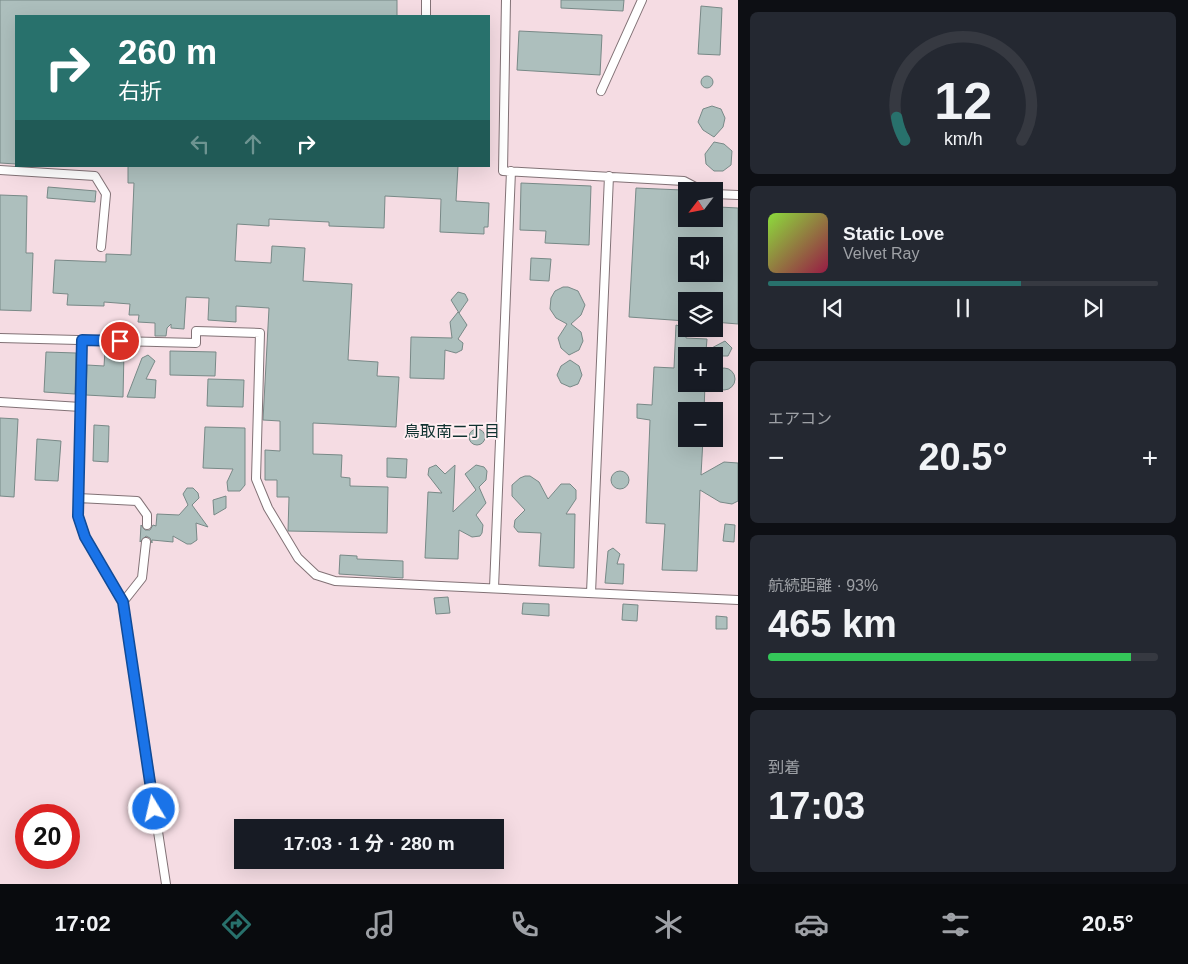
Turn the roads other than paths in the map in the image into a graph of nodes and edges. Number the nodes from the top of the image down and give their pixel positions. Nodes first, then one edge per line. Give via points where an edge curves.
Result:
1 (426, 0) edge
2 (506, 0) edge
3 (642, 0) edge
4 (426, 15) edge
5 (601, 91) dead end
6 (0, 170) edge
7 (511, 171) junction
8 (609, 176) junction
9 (686, 182) edge
10 (723, 195) edge
11 (738, 196) edge
12 (101, 247) dead end
13 (0, 338) edge
14 (82, 340) junction
15 (0, 402) edge
16 (81, 407) junction
17 (78, 498) junction
18 (147, 525) dead end
19 (146, 542) dead end
20 (494, 588) junction
21 (591, 593) junction
22 (738, 600) edge
23 (123, 602) junction
24 (166, 884) edge

1 - 4 lane
2 - 7 lane via 503,171
3 - 5 lane
6 - 12 lane via 95,176 106,194
7 - 8 lane
7 - 20 lane
8 - 9 lane
8 - 21 lane
10 - 11 lane
13 - 14 lane
14 - 16 lane
14 - 20 lane via 196,343 196,331 260,333 256,479 268,508 298,558 316,574 335,581
15 - 16 lane
16 - 17 lane
17 - 18 lane via 136,501 148,515
17 - 23 lane via 78,516 85,537
19 - 23 lane via 142,578
20 - 21 lane
21 - 22 lane
23 - 24 lane

